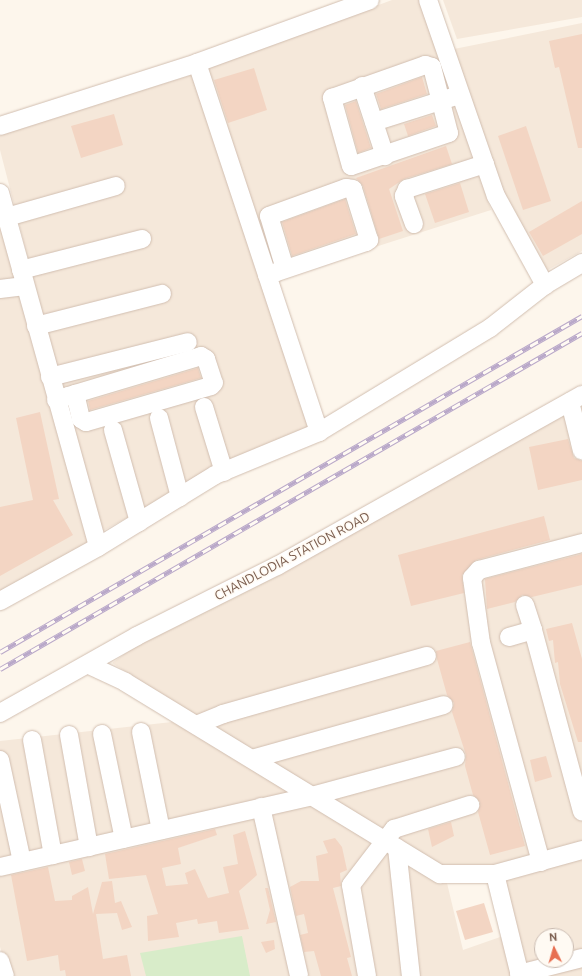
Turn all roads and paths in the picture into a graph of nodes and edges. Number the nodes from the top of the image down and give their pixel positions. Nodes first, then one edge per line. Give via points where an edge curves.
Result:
1 (370, 0) edge
2 (428, 0) edge
3 (197, 63) junction
4 (362, 86) junction
5 (461, 95) junction
6 (442, 100) junction
7 (374, 122) junction
8 (0, 126) edge
9 (385, 156) junction
10 (485, 164) junction
11 (116, 186) dead end
12 (0, 193) edge
13 (7, 217) junction
14 (414, 224) dead end
15 (142, 239) dead end
16 (582, 263) edge
17 (285, 269) junction
18 (267, 275) junction
19 (23, 278) junction
20 (544, 285) junction
21 (0, 289) edge
22 (162, 294) dead end
23 (36, 326) junction
24 (188, 342) dead end
25 (50, 377) junction
26 (75, 394) junction
27 (576, 399) edge
28 (56, 400) junction
29 (204, 407) dead end
30 (159, 418) dead end
31 (113, 430) dead end
32 (320, 432) junction
33 (582, 451) edge
34 (224, 472) junction
35 (180, 497) junction
36 (139, 522) junction
37 (582, 543) edge
38 (98, 547) junction
39 (0, 601) edge
40 (525, 605) dead end
41 (533, 630) junction
42 (509, 637) dead end
43 (427, 656) dead end
44 (89, 665) junction
45 (444, 705) dead end
46 (0, 713) edge
47 (196, 725) junction
48 (141, 732) dead end
49 (102, 734) dead end
50 (69, 735) dead end
51 (32, 740) dead end
52 (456, 757) dead end
53 (252, 759) junction
54 (0, 760) edge
55 (312, 796) junction
56 (470, 806) dead end
57 (261, 807) junction
58 (582, 811) edge
59 (161, 830) junction
60 (124, 838) junction
61 (390, 844) junction
62 (89, 847) junction
63 (582, 850) edge
64 (53, 855) junction
65 (22, 862) junction
66 (541, 862) junction
67 (0, 867) edge
68 (494, 874) junction
69 (582, 958) edge
70 (0, 961) edge
71 (520, 975) edge
72 (5, 976) edge
73 (299, 976) edge
74 (368, 976) edge
75 (411, 976) edge

1 - 3 street
2 - 5 street
3 - 8 street
3 - 18 street
4 - 6 street via 429,65
4 - 7 street
4 - 9 street via 335,95 330,102 332,109 351,166
5 - 6 street
5 - 10 street
6 - 7 street
6 - 9 street via 449,133
7 - 9 street
10 - 14 street via 407,189 404,196
10 - 20 street via 496,196
11 - 13 street
12 - 13 street
13 - 19 street
15 - 19 street
16 - 20 street
17 - 17 street via 369,240 353,189 346,188 270,216
17 - 18 street
18 - 32 street
19 - 21 street
19 - 23 street
20 - 32 street via 490,328
22 - 23 street
23 - 25 street
24 - 25 street
25 - 28 street
26 - 26 street via 201,356 206,359 214,383 86,422 81,418
26 - 28 street
27 - 33 street
27 - 44 street, CHANDLODIA STATION ROAD via 412,492
28 - 38 street
29 - 34 street
30 - 35 street
31 - 36 street
32 - 34 street
34 - 35 street
35 - 36 street
36 - 38 street
37 - 66 street via 479,570 472,578 481,643
38 - 39 street
40 - 41 street
41 - 42 street
41 - 58 street
43 - 47 street via 223,714
44 - 46 street, CHANDLODIA STATION ROAD
44 - 47 street via 125,682
45 - 53 street
47 - 53 street
48 - 59 street
49 - 60 street
50 - 62 street
51 - 64 street
52 - 55 street
53 - 55 street
54 - 65 street
55 - 57 street
55 - 61 street
56 - 61 street via 401,825
57 - 59 street
57 - 73 street
59 - 60 street
60 - 62 street
61 - 68 street via 440,874
61 - 74 street via 351,885
61 - 75 street
62 - 64 street
63 - 66 street
64 - 65 street
65 - 67 street
66 - 68 street
68 - 71 street
69 - 71 street
70 - 72 street

